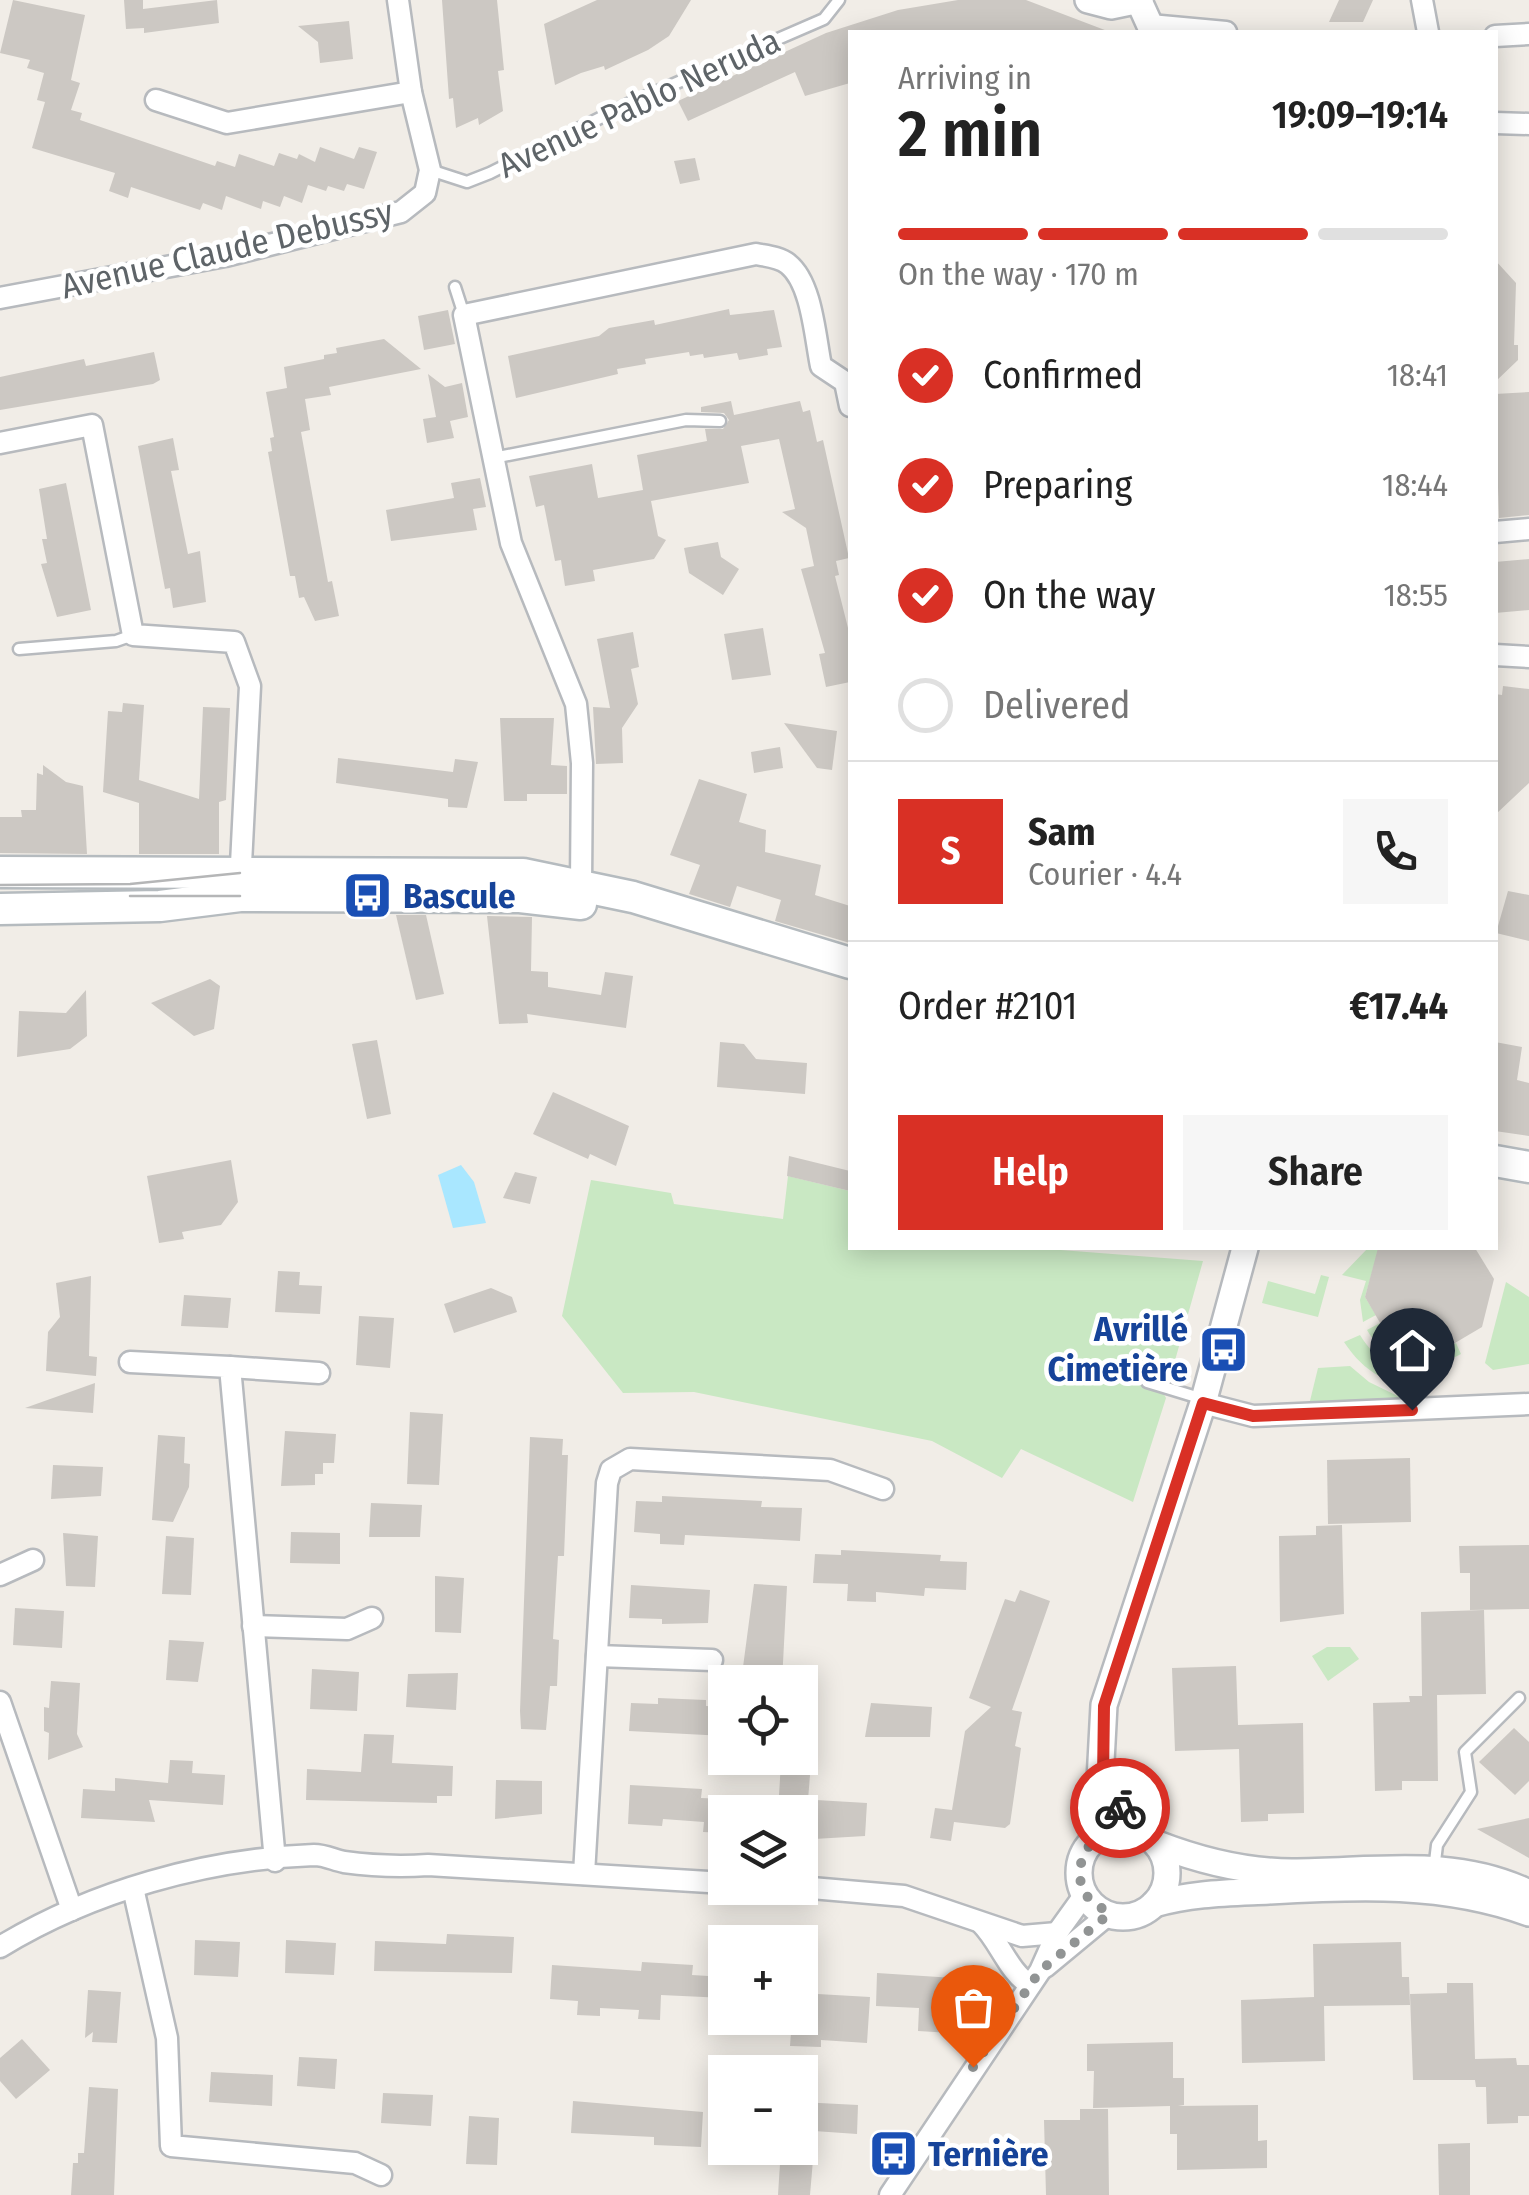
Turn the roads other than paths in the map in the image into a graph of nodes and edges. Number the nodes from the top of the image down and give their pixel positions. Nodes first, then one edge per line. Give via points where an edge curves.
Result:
1 (398, 0) edge
2 (839, 0) edge
3 (1088, 0) edge
4 (1140, 0) edge
5 (1422, 0) edge
6 (1151, 29) edge
7 (1176, 30) edge
8 (1428, 30) edge
9 (1529, 34) edge
10 (1498, 36) edge
11 (411, 92) junction
12 (156, 100) dead end
13 (1498, 124) edge
14 (1529, 124) edge
15 (430, 170) junction
16 (455, 287) dead end
17 (0, 298) edge
18 (464, 315) junction
19 (848, 398) edge
20 (720, 422) dead end
21 (0, 442) edge
22 (493, 458) junction
23 (1529, 529) edge
24 (1498, 532) edge
25 (133, 635) junction
26 (19, 649) dead end
27 (1498, 655) edge
28 (1529, 657) edge
29 (0, 872) edge
30 (240, 884) junction
31 (581, 884) junction
32 (0, 909) edge
33 (848, 962) edge
34 (848, 980) edge
35 (1498, 1143) edge
36 (1529, 1148) edge
37 (1498, 1162) edge
38 (1529, 1168) edge
39 (1244, 1250) edge
40 (130, 1362) dead end
41 (230, 1366) junction
42 (319, 1373) dead end
43 (1147, 1382) dead end
44 (1203, 1401) junction
45 (1529, 1404) edge
46 (883, 1489) dead end
47 (33, 1560) dead end
48 (0, 1575) edge
49 (372, 1618) dead end
50 (252, 1626) junction
51 (596, 1656) junction
52 (712, 1660) dead end
53 (1519, 1698) dead end
54 (0, 1702) edge
55 (1103, 1778) junction
56 (1134, 1830) junction
57 (1097, 1837) junction
58 (1156, 1844) junction
59 (275, 1860) junction
60 (584, 1874) junction
61 (1433, 1880) junction
62 (708, 1882) edge
63 (133, 1888) junction
64 (818, 1888) edge
65 (1529, 1893) edge
66 (1084, 1894) junction
67 (1154, 1904) junction
68 (72, 1910) junction
69 (1529, 1913) edge
70 (1109, 1914) junction
71 (976, 1918) junction
72 (1057, 1933) junction
73 (0, 1947) edge
74 (1035, 1978) junction
75 (381, 2175) dead end
76 (890, 2195) edge

1 - 11 street
2 - 15 lane, Avenue Pablo Neruda via 824,20 628,104 490,173 468,182
3 - 4 street via 1111,6
4 - 6 street
5 - 8 street
6 - 7 street
9 - 10 street
11 - 12 street via 227,123
11 - 15 street
13 - 14 street
15 - 17 street, Avenue Claude Debussy via 425,193 401,212 224,256
16 - 18 lane
18 - 19 street via 756,254 772,257 798,277 821,366 844,382
18 - 22 street
20 - 22 lane via 686,420
21 - 25 street via 92,425
22 - 31 street via 511,542 576,704
23 - 24 street
25 - 26 lane
25 - 30 street via 234,642 250,686
27 - 28 street
29 - 30 main road
30 - 31 main road via 480,872
30 - 32 main road via 160,906
30 - 34 main road via 556,900
31 - 33 main road
35 - 36 main road
37 - 38 main road
39 - 44 street
40 - 41 street
41 - 42 street
41 - 50 street
43 - 44 lane
44 - 45 street via 1253,1416
44 - 55 street via 1104,1706
46 - 51 street via 830,1470 630,1460 616,1465 607,1483
47 - 48 street
49 - 50 street via 347,1629
50 - 59 street
51 - 52 street
51 - 60 street
53 - 61 lane via 1465,1752 1471,1792 1437,1845
54 - 68 street
55 - 56 street
55 - 57 street
56 - 57 street
56 - 58 street
57 - 66 street via 1081,1860
58 - 61 street via 1204,1862 1263,1871
58 - 67 street via 1167,1878
59 - 60 street via 318,1854 404,1869
59 - 63 street
60 - 62 street
61 - 65 street via 1464,1872
61 - 67 street via 1403,1887 1223,1891
61 - 69 street
63 - 68 street
63 - 75 street via 167,2038 171,2146 355,2163
64 - 71 street via 904,1896
66 - 70 street
66 - 72 street
67 - 70 street via 1133,1916
68 - 73 street
70 - 74 street
71 - 72 street via 1022,1936
71 - 74 street via 1017,1976
72 - 74 street
74 - 76 street

